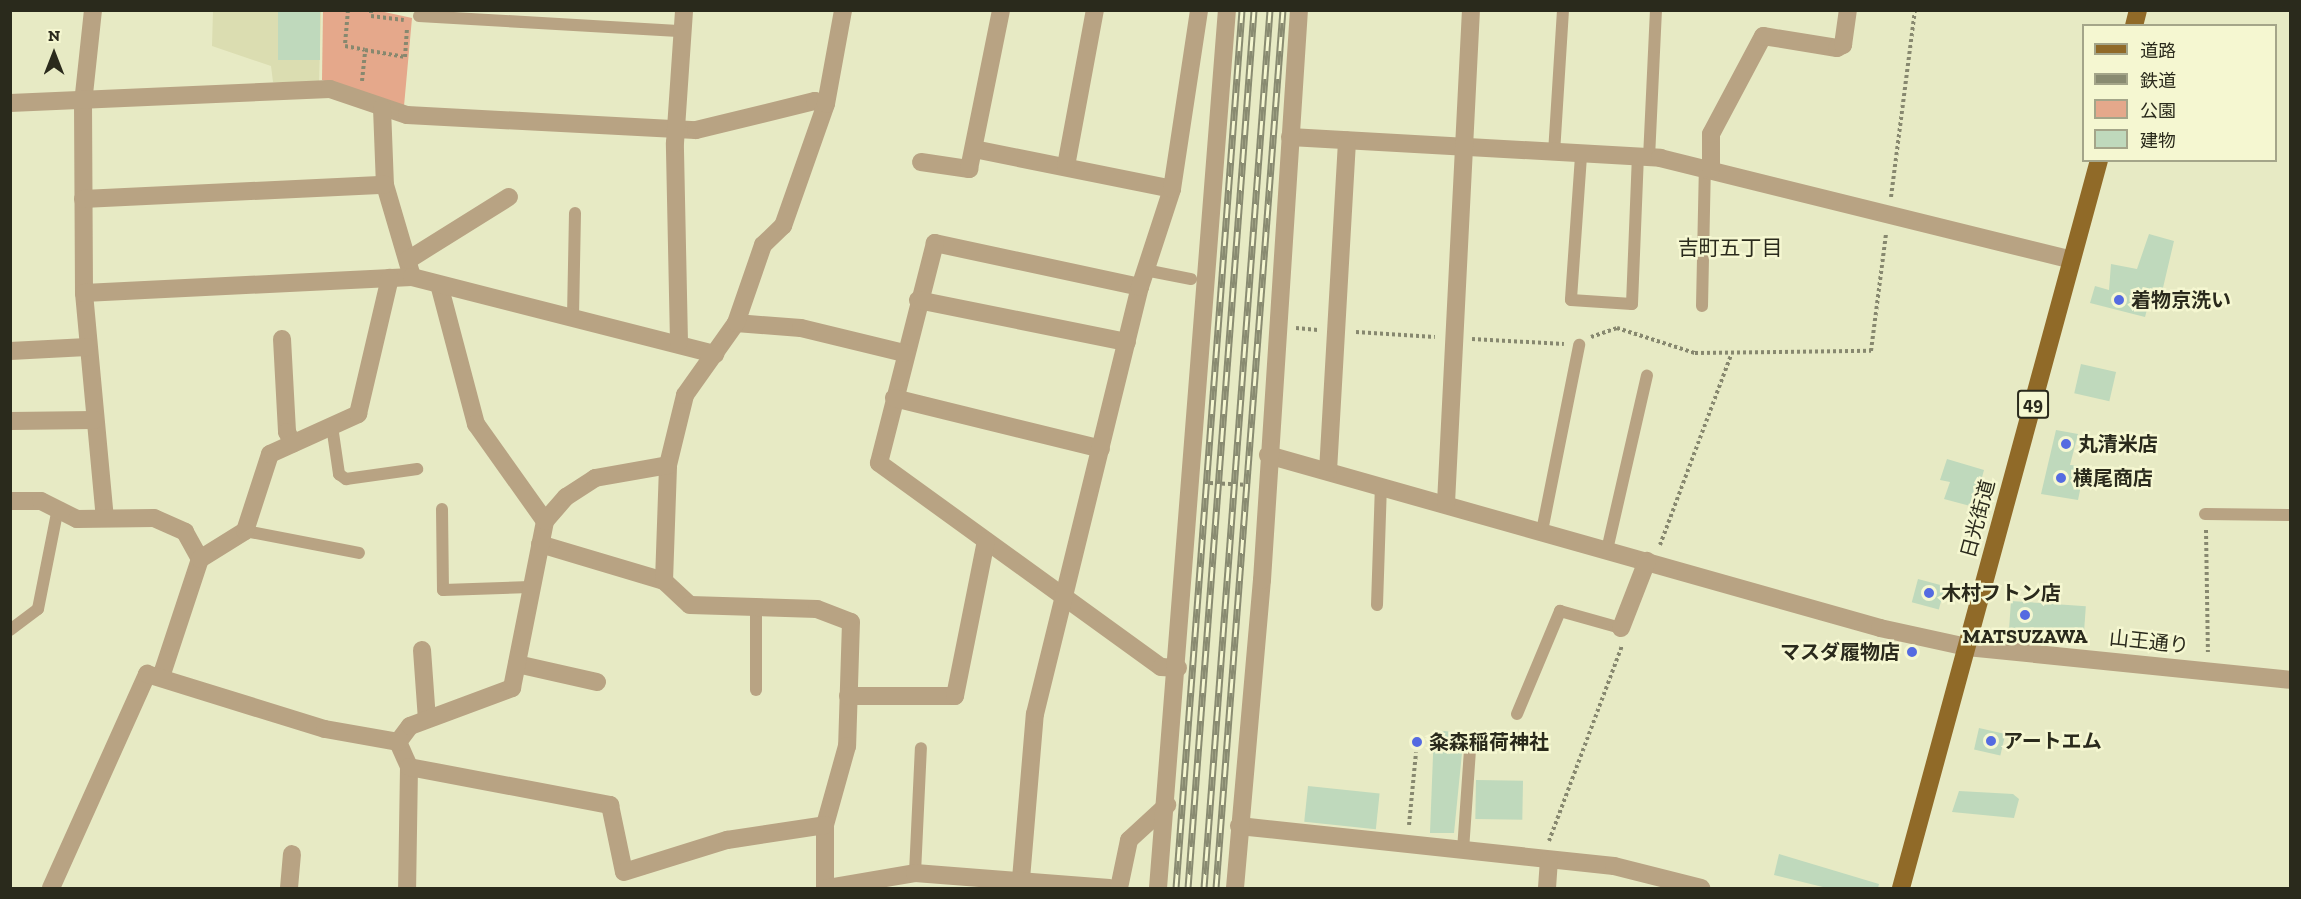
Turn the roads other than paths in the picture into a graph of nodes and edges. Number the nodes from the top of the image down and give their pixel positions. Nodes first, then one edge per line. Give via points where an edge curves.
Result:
1 (93, 10) edge
2 (684, 10) edge
3 (843, 10) edge
4 (1000, 10) edge
5 (1095, 10) edge
6 (1199, 10) edge
7 (1227, 10) edge
8 (1299, 10) edge
9 (1471, 10) edge
10 (1563, 10) edge
11 (1656, 10) edge
12 (1848, 10) edge
13 (413, 18) road end
14 (683, 31) junction
15 (10, 103) edge
16 (83, 103) junction
17 (826, 104) junction
18 (382, 108) junction
19 (676, 129) junction
20 (1290, 137) junction
21 (1347, 141) junction
22 (1466, 148) junction
23 (974, 149) junction
24 (1554, 153) junction
25 (1581, 156) junction
26 (1644, 158) junction
27 (921, 162) dead end
28 (2097, 162) edge
29 (1066, 166) junction
30 (1708, 169) junction
31 (385, 185) junction
32 (1172, 189) junction
33 (509, 196) dead end
34 (83, 199) junction
35 (575, 213) dead end
36 (2072, 260) junction
37 (410, 269) junction
38 (390, 278) junction
39 (1142, 278) junction
40 (1191, 279) dead end
41 (441, 288) junction
42 (84, 293) junction
43 (918, 300) junction
44 (1702, 306) dead end
45 (573, 317) junction
46 (736, 323) junction
47 (282, 339) dead end
48 (679, 342) junction
49 (1127, 342) junction
50 (1579, 345) dead end
51 (87, 347) junction
52 (10, 351) edge
53 (904, 353) junction
54 (715, 354) junction
55 (1647, 376) dead end
56 (894, 398) junction
57 (94, 420) junction
58 (10, 421) edge
59 (332, 426) junction
60 (293, 444) junction
61 (1101, 449) junction
62 (1268, 454) junction
63 (668, 465) junction
64 (417, 469) dead end
65 (1328, 471) junction
66 (1381, 486) junction
67 (10, 501) edge
68 (1446, 503) junction
69 (442, 508) dead end
70 (57, 513) junction
71 (2205, 514) road end
72 (2290, 515) edge
73 (105, 518) junction
74 (545, 521) junction
75 (245, 531) junction
76 (1542, 531) junction
77 (986, 541) junction
78 (540, 544) junction
79 (1607, 550) junction
80 (359, 553) dead end
81 (200, 559) junction
82 (1650, 562) junction
83 (664, 581) junction
84 (530, 587) junction
85 (1063, 598) junction
86 (1377, 605) dead end
87 (756, 609) junction
88 (1622, 628) joint
89 (10, 630) edge
90 (1966, 647) junction
91 (422, 650) dead end
92 (517, 664) junction
93 (1178, 668) junction
94 (161, 677) junction
95 (2290, 680) edge
96 (597, 682) dead end
97 (756, 690) dead end
98 (848, 696) junction
99 (1517, 714) dead end
100 (428, 719) junction
101 (1471, 737) dead end
102 (398, 742) junction
103 (921, 748) dead end
104 (409, 767) junction
105 (1167, 805) junction
106 (825, 825) junction
107 (1239, 826) junction
108 (1463, 850) junction
109 (292, 854) dead end
110 (1548, 860) junction
111 (920, 879) edge
112 (1021, 879) junction
113 (51, 888) edge
114 (289, 888) edge
115 (407, 888) edge
116 (826, 888) edge
117 (1110, 888) edge
118 (1119, 888) edge
119 (1158, 888) edge
120 (1234, 888) edge
121 (1547, 888) edge
122 (1701, 888) edge
123 (1901, 888) edge

1 - 16 street
2 - 14 street
3 - 17 street
4 - 23 street
5 - 29 street
6 - 32 street
7 - 93 street
8 - 20 street
9 - 22 street
10 - 24 lane
11 - 26 lane
12 - 30 street via 1844,45 1837,48 1763,36 1711,134
13 - 14 lane
14 - 19 street
15 - 16 street
16 - 18 street via 330,88
16 - 34 street
17 - 19 street via 815,101 696,130
17 - 46 street via 783,226 764,245
18 - 19 street via 407,115
18 - 31 street
19 - 48 street
20 - 21 street
20 - 62 street
21 - 22 street
21 - 65 street
22 - 24 street
22 - 68 street
23 - 27 street via 963,172
23 - 29 street
24 - 25 street
25 - 26 street
25 - 26 lane via 1571,300 1632,304
26 - 30 street
28 - 36 main road, 日光街道 / 49
29 - 32 street
30 - 36 street
30 - 44 lane
31 - 34 street
31 - 37 street
32 - 39 street
33 - 37 street
34 - 42 street
35 - 45 lane
36 - 90 main road, 日光街道 / 49
37 - 38 street
37 - 41 street
38 - 42 street
38 - 59 street via 358,414
39 - 40 lane
39 - 43 street via 935,243
39 - 49 street
41 - 45 street
41 - 74 street via 476,424
42 - 51 street
43 - 49 street
43 - 53 street
45 - 48 street
46 - 53 street via 801,328
46 - 54 street
47 - 60 street via 287,432
48 - 54 street
49 - 61 street
50 - 76 lane
51 - 52 street
51 - 57 street
53 - 56 street
54 - 63 street via 685,395
55 - 79 lane
56 - 61 street
56 - 77 street via 879,463
57 - 58 street
57 - 73 street
59 - 60 street
59 - 64 lane via 339,474 346,479
60 - 75 street via 270,454
61 - 85 street
62 - 65 street, 山王通り
62 - 107 street
63 - 74 street via 596,478 566,497
63 - 83 street
65 - 66 street, 山王通り
66 - 68 street, 山王通り
66 - 86 lane
67 - 70 street via 41,501
68 - 76 street, 山王通り
69 - 84 lane via 443,590
70 - 73 street
70 - 89 lane via 38,609
71 - 72 lane
73 - 81 street via 154,518 185,532
74 - 78 street
75 - 80 lane
75 - 81 street
76 - 79 street, 山王通り
77 - 85 street
77 - 98 street via 956,696
78 - 83 street
78 - 84 street
79 - 82 street, 山王通り
81 - 94 street
82 - 88 street
82 - 90 street, 山王通り
83 - 87 street via 690,605
84 - 92 street
85 - 93 street via 1161,667
85 - 112 street via 1035,714
87 - 97 lane
87 - 98 street via 817,609 851,622
88 - 99 lane via 1560,611
90 - 95 street, 山王通り
90 - 123 main road, 日光街道 / 49
91 - 100 street
92 - 96 street
92 - 100 street via 512,688
93 - 105 street
94 - 102 street via 325,729
94 - 113 street via 147,674
98 - 106 street via 847,746
100 - 102 street via 410,726
101 - 108 lane
102 - 104 street
103 - 111 lane
104 - 106 street via 610,805 624,872 727,840
104 - 115 street
105 - 118 street via 1129,840
105 - 119 street
106 - 116 street
107 - 108 street
107 - 120 street
108 - 110 street
109 - 114 street
110 - 121 street
110 - 122 street via 1614,866
111 - 112 street
111 - 116 street
112 - 117 street

